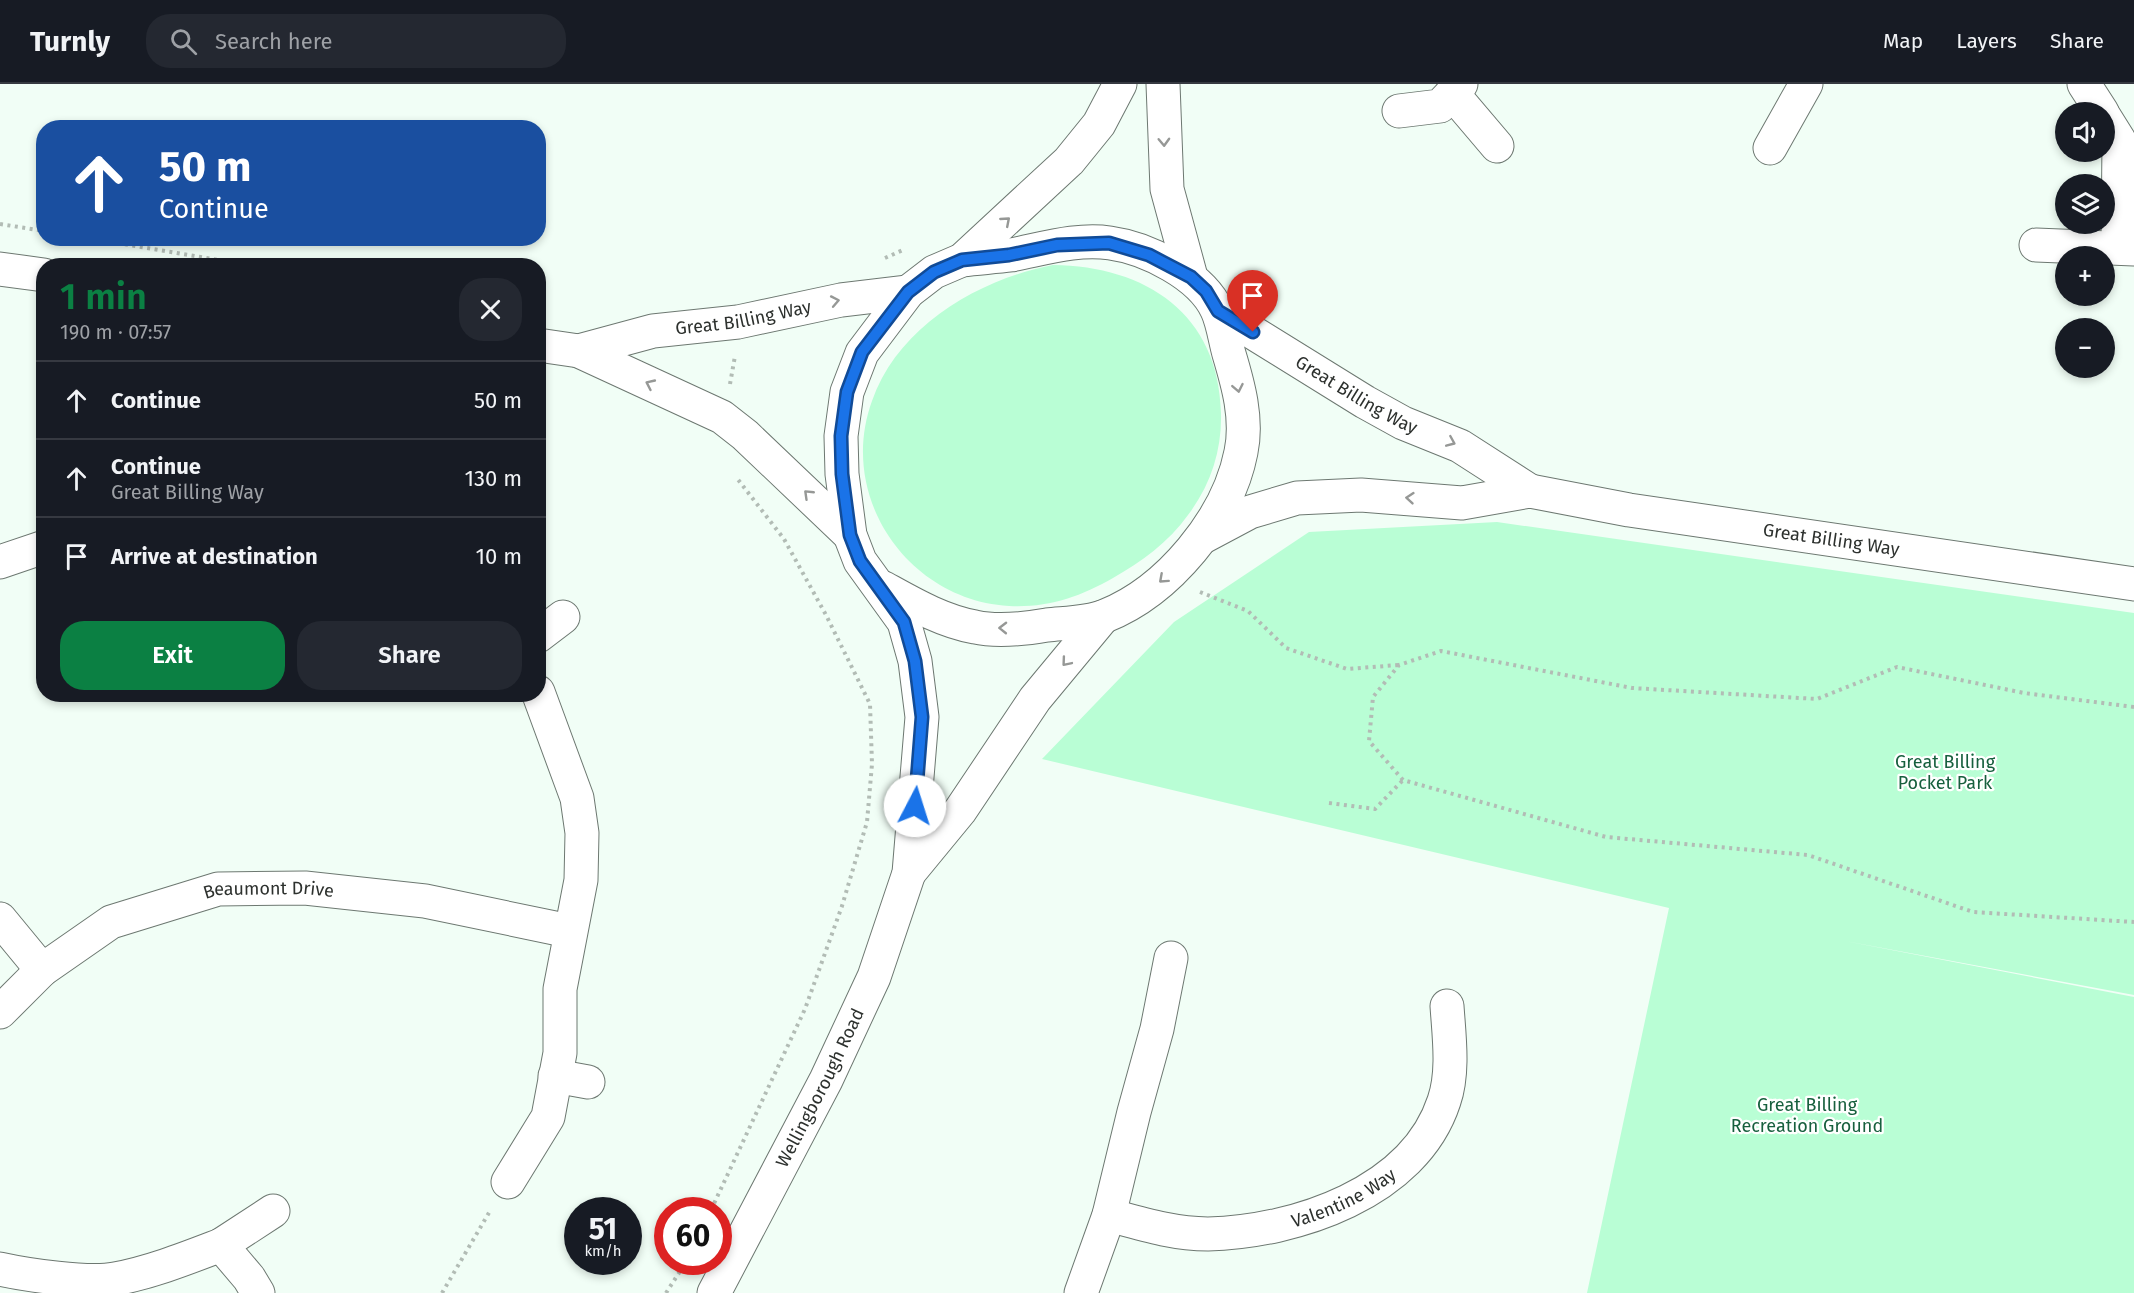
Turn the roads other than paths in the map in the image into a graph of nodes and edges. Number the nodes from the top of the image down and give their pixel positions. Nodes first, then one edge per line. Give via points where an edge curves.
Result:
1 (1120, 84) edge
2 (1163, 84) edge
3 (1806, 84) edge
4 (2084, 84) edge
5 (1456, 88) edge
6 (2095, 102) edge
7 (1399, 111) dead end
8 (2115, 134) edge
9 (1497, 146) dead end
10 (1770, 148) dead end
11 (2036, 245) dead end
12 (2126, 247) edge
13 (962, 260) junction
14 (0, 269) edge
15 (36, 274) edge
16 (1191, 277) junction
17 (908, 292) junction
18 (1218, 311) junction
19 (546, 346) edge
20 (579, 351) junction
21 (1530, 491) junction
22 (850, 535) junction
23 (1203, 537) junction
24 (36, 550) edge
25 (0, 562) edge
26 (877, 584) junction
27 (2134, 584) edge
28 (1103, 617) junction
29 (542, 702) edge
30 (909, 873) junction
31 (0, 919) edge
32 (569, 931) junction
33 (1170, 958) dead end
34 (42, 970) junction
35 (1447, 1006) dead end
36 (0, 1012) edge
37 (555, 1076) junction
38 (588, 1082) dead end
39 (508, 1182) road end
40 (273, 1211) dead end
41 (1109, 1215) junction
42 (221, 1245) junction
43 (0, 1269) edge
44 (258, 1293) edge
45 (714, 1293) edge
46 (1081, 1293) edge

13 -> 1 main road via 1069,161 1099,124
2 -> 16 main road via 1167,189
3 - 10 main road
4 - 6 main road
5 - 7 main road via 1440,106
5 - 9 main road
8 - 12 main road via 2119,140
11 - 12 main road
13 - 16 main road via 1057,245 1109,243 1149,255
13 - 17 main road via 934,272
14 - 15 main road
16 - 18 main road via 1206,291
20 -> 17 main road, Great Billing Way via 653,332 738,322 841,300
17 - 22 main road via 862,352 847,392 841,436
18 -> 21 main road, Great Billing Way via 1365,402 1403,423 1460,446
18 -> 23 main road via 1237,383 1243,420 1242,451
19 - 20 main road, Great Billing Way
22 -> 20 main road, Great Billing Way via 722,417
21 -> 23 main road, Great Billing Way via 1462,503 1361,495 1297,498 1250,512
21 - 27 main road, Great Billing Way via 1629,510
22 - 26 main road, Wellingborough Road via 860,561
23 -> 28 main road via 1164,579 1136,600
24 - 25 main road
28 -> 26 main road via 1026,628 976,628 934,615
26 - 30 main road, Wellingborough Road via 904,622 915,661 922,717
28 -> 30 main road, Wellingborough Road via 1035,699 960,811
29 - 32 main road via 577,798 582,833 581,880
30 - 45 main road, Wellingborough Road via 874,977 826,1080
31 - 34 main road
32 - 34 main road, Beaumont Drive via 425,902 305,888 218,889 111,922
32 - 37 main road via 560,989 560,1053
33 - 41 main road via 1157,1029
34 - 36 main road, Beaumont Drive
35 - 41 main road, Valentine Way via 1450,1053 1445,1101 1423,1143 1373,1189 1329,1212 1269,1226 1208,1233 1162,1230
37 - 38 main road
37 - 39 main road via 548,1117
40 - 42 main road
41 - 46 main road
42 - 43 main road via 113,1279 30,1276
42 - 44 main road

